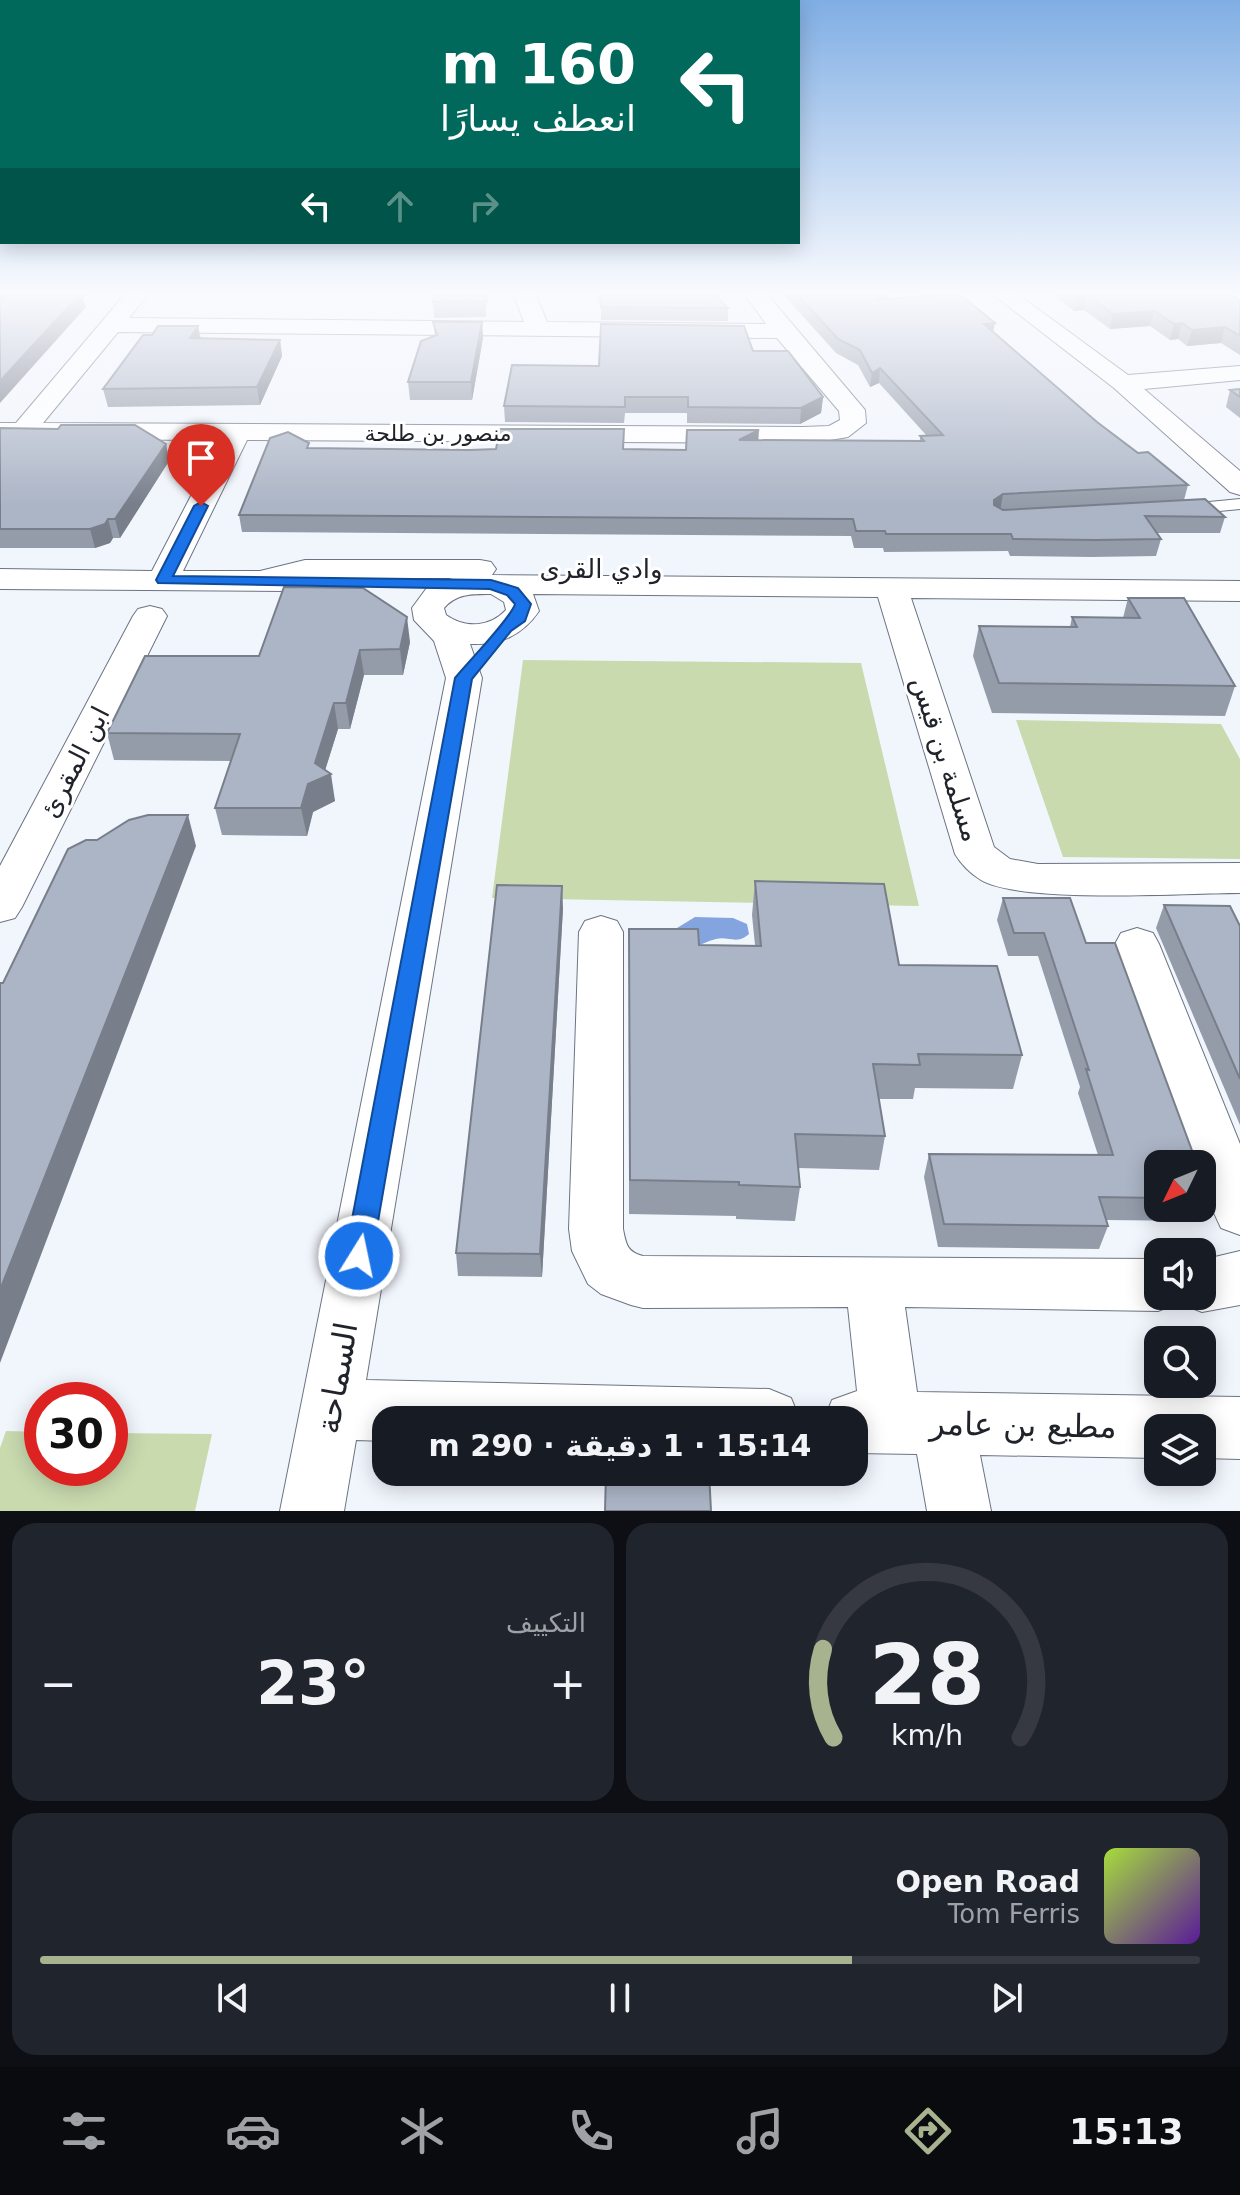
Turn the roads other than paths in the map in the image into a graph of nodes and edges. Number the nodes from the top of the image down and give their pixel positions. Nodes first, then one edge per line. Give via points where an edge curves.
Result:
1 (76, 364) edge
2 (811, 364) edge
3 (1097, 364) edge
4 (1240, 373) edge
5 (1123, 383) junction
6 (11, 431) edge
7 (238, 432) junction
8 (1240, 486) edge
9 (1240, 504) edge
10 (1171, 511) edge
11 (0, 579) edge
12 (163, 580) junction
13 (264, 580) junction
14 (478, 584) junction
15 (608, 585) junction
16 (0, 587) edge
17 (793, 587) junction
18 (892, 589) junction
19 (1231, 591) edge
20 (150, 616) dead end
21 (514, 619) junction
22 (433, 620) junction
23 (1240, 621) edge
24 (464, 678) junction
25 (1240, 878) edge
26 (0, 907) edge
27 (601, 932) dead end
28 (1137, 944) dead end
29 (1240, 1211) edge
30 (1240, 1277) edge
31 (873, 1281) junction
32 (1216, 1283) edge
33 (1144, 1285) edge
34 (331, 1409) junction
35 (372, 1410) edge
36 (896, 1423) edge
37 (1240, 1428) edge
38 (312, 1511) edge
39 (959, 1511) edge

1 - 6 street
2 - 7 street, منصور بن طلحة via 852,410 848,427 798,435
3 - 5 street
4 - 5 street
5 - 8 street
6 - 7 street, منصور بن طلحة
7 - 12 street
9 - 10 lane
11 - 12 street, وادي القرى
12 - 13 street, وادي القرى
13 - 14 street, وادي القرى
13 - 17 street, وادي القرى via 305,569 715,568
14 - 15 street, وادي القرى
14 - 21 street via 503,587 519,597
14 - 22 street via 436,596 428,608
15 - 17 street, وادي القرى
15 - 21 street, وادي القرى via 574,592
16 - 22 street via 384,591 412,600
17 - 18 street, وادي القرى
18 - 19 street, وادي القرى
18 - 25 street, مسلمة بن قيس via 976,854 997,871 1038,879
19 - 23 street
20 - 26 street, ابن المقرئ
21 - 22 street, وادي القرى via 470,634
21 - 24 street, السماحة
22 - 24 street, السماحة via 450,637
24 - 34 street, السماحة
27 - 31 street via 599,1256 621,1277 643,1282
28 - 29 street
30 - 32 street
31 - 33 street
31 - 36 street
34 - 35 street
34 - 38 street, السماحة
36 - 37 street, مطيع بن عامر
36 - 39 street

